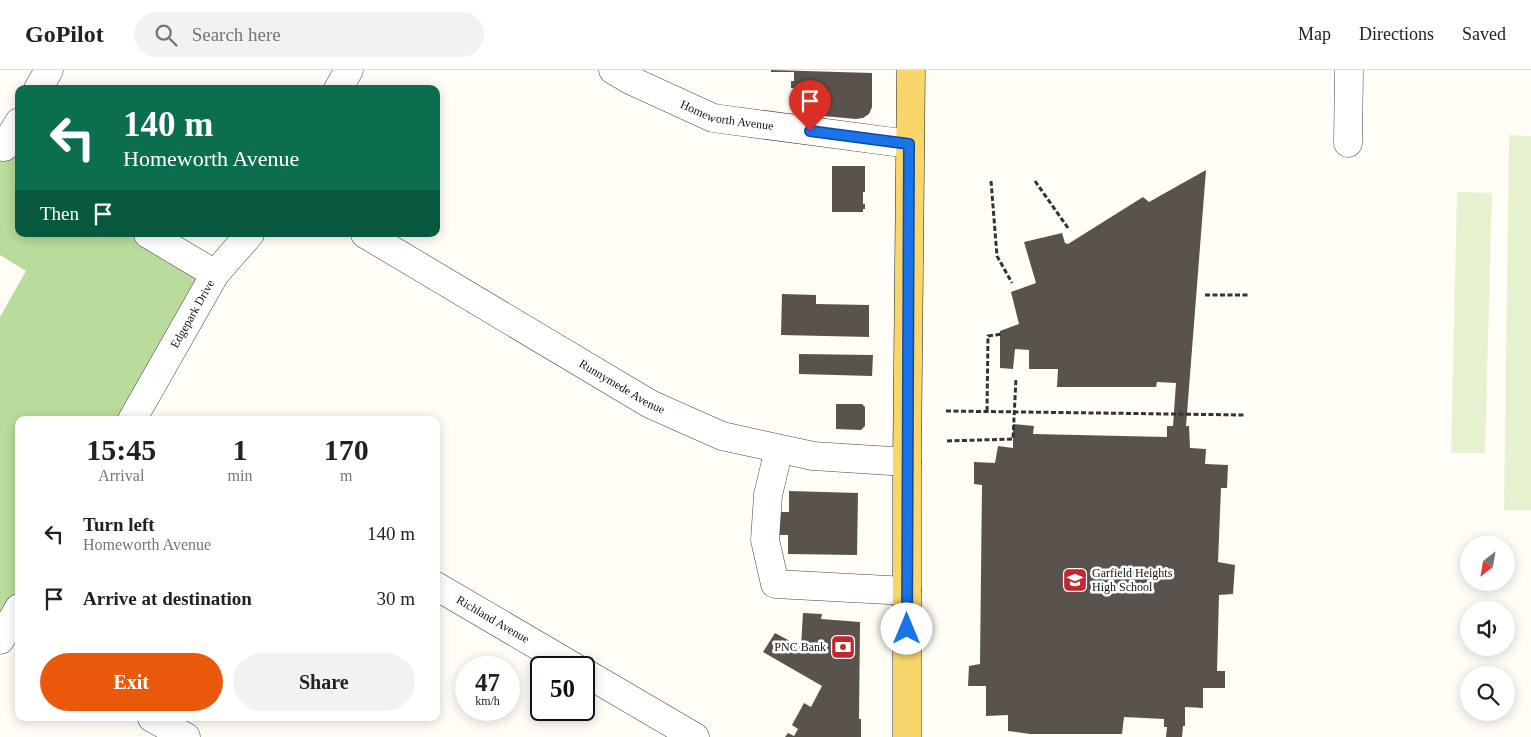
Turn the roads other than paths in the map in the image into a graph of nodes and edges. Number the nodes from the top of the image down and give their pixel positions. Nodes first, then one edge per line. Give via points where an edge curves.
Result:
1 (49, 70) edge
2 (349, 70) edge
3 (613, 70) edge
4 (911, 70) edge
5 (1349, 70) edge
6 (40, 85) edge
7 (340, 85) edge
8 (15, 132) edge
9 (1348, 143) dead end
10 (909, 144) junction
11 (8, 149) edge
12 (153, 237) edge
13 (248, 237) edge
14 (370, 237) edge
15 (215, 274) junction
16 (141, 416) edge
17 (779, 449) junction
18 (907, 462) junction
19 (440, 588) edge
20 (907, 591) junction
21 (15, 619) edge
22 (8, 637) edge
23 (556, 656) edge
24 (595, 678) edge
25 (157, 721) edge
26 (186, 737) edge
27 (695, 737) edge
28 (907, 737) edge

1 - 6 street
2 - 7 street
3 - 10 street, Homeworth Avenue via 713,118
4 - 10 main road
5 - 9 street
8 - 11 street
10 - 18 main road
12 - 15 street, Edgepark Drive
13 - 15 street
14 - 17 street, Runnymede Avenue via 650,404 722,436
15 - 16 street, Edgepark Drive
17 - 18 street, Runnymede Avenue via 813,456
17 - 20 street via 768,495 765,540 774,584
18 - 20 main road
19 - 23 street, Richland Avenue
20 - 28 main road
21 - 22 street
24 - 27 street
25 - 26 street

